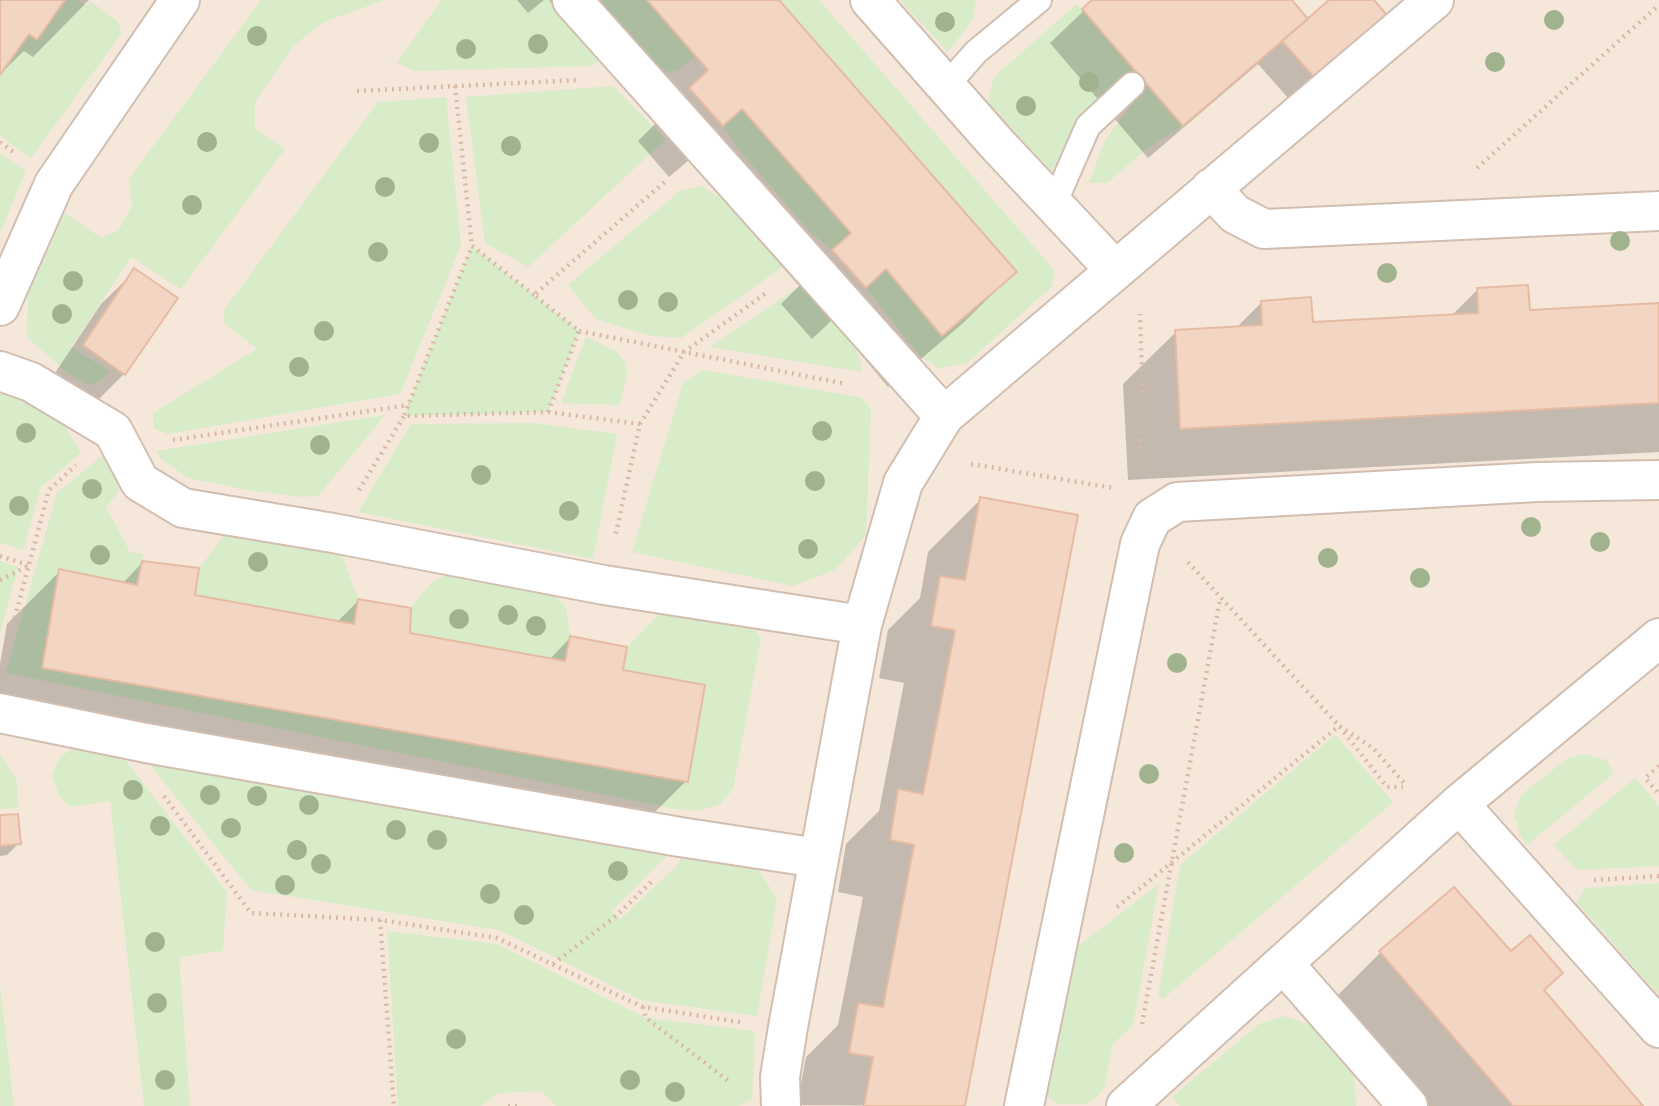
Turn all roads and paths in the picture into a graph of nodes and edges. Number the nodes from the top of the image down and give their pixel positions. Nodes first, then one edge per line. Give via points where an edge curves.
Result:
1 (180, 0) edge
2 (572, 0) edge
3 (870, 0) edge
4 (1039, 0) edge
5 (1434, 0) edge
6 (1659, 5) edge
7 (641, 78) junction
8 (947, 85) junction
9 (1132, 85) dead end
10 (454, 86) junction
11 (357, 90) dead end
12 (705, 148) junction
13 (1211, 188) junction
14 (1054, 204) junction
15 (1659, 211) edge
16 (1419, 220) junction
17 (472, 246) junction
18 (806, 264) junction
19 (1115, 270) junction
20 (534, 295) junction
21 (0, 306) edge
22 (579, 331) junction
23 (684, 352) junction
24 (0, 371) edge
25 (848, 384) dead end
26 (409, 405) junction
27 (548, 412) junction
28 (404, 415) junction
29 (640, 424) junction
30 (935, 431) junction
31 (116, 437) junction
32 (1659, 480) edge
33 (1144, 504) junction
34 (333, 533) junction
35 (0, 555) edge
36 (29, 565) junction
37 (0, 580) edge
38 (604, 585) junction
39 (862, 625) junction
40 (1659, 638) edge
41 (0, 674) edge
42 (0, 713) edge
43 (1339, 726) junction
44 (146, 743) junction
45 (1659, 766) edge
46 (1659, 794) edge
47 (1459, 804) junction
48 (818, 858) junction
49 (1171, 866) junction
50 (616, 916) dead end
51 (380, 920) junction
52 (1054, 955) junction
53 (552, 964) junction
54 (1284, 964) junction
55 (643, 1007) junction
56 (788, 1027) junction
57 (1659, 1028) edge
58 (731, 1083) dead end
59 (1127, 1105) edge
60 (394, 1106) edge
61 (508, 1106) edge
62 (520, 1106) edge
63 (781, 1106) edge
64 (1024, 1106) edge
65 (1408, 1106) edge

1 - 21 street via 54,184
2 - 7 street
3 - 8 street
4 - 8 lane via 976,52
5 - 13 street
6 - 16 path
7 - 10 path
7 - 12 street
8 - 14 street
9 - 14 lane via 1088,126
10 - 11 path
10 - 17 path
12 - 18 street
12 - 20 path
13 - 16 street via 1235,215 1264,229
13 - 19 street
14 - 19 street
15 - 16 street
17 - 20 path
17 - 26 path
18 - 23 path
18 - 30 street
19 - 30 street
19 - 33 path via 1138,306 1142,324
20 - 22 path
22 - 23 path
22 - 27 path
23 - 25 path
23 - 29 path
24 - 31 street via 31,382
26 - 28 path
26 - 31 path via 166,440
27 - 28 path
27 - 29 path
28 - 34 path
29 - 38 path
30 - 33 path via 954,461
30 - 39 street via 903,483
31 - 34 street via 140,482 183,508
31 - 36 path via 49,490
32 - 33 street via 1537,482
33 - 52 street via 1140,544
34 - 38 street
35 - 36 path
36 - 37 path
36 - 41 path
38 - 39 street
39 - 48 street
40 - 47 street
42 - 44 street
43 - 43 path via 1373,748 1408,787 1387,787
43 - 49 path
43 - 49 path via 1221,598
44 - 48 street
44 - 51 path via 138,760 251,913
45 - 46 path via 1645,778
47 - 54 street
47 - 57 street
48 - 56 street
49 - 52 path
49 - 59 path
50 - 53 path
51 - 53 path via 497,938
51 - 60 path
52 - 64 street
53 - 55 path
54 - 59 street
54 - 65 street
55 - 56 path
55 - 58 path via 646,1018
56 - 63 street via 780,1077
61 - 62 path

